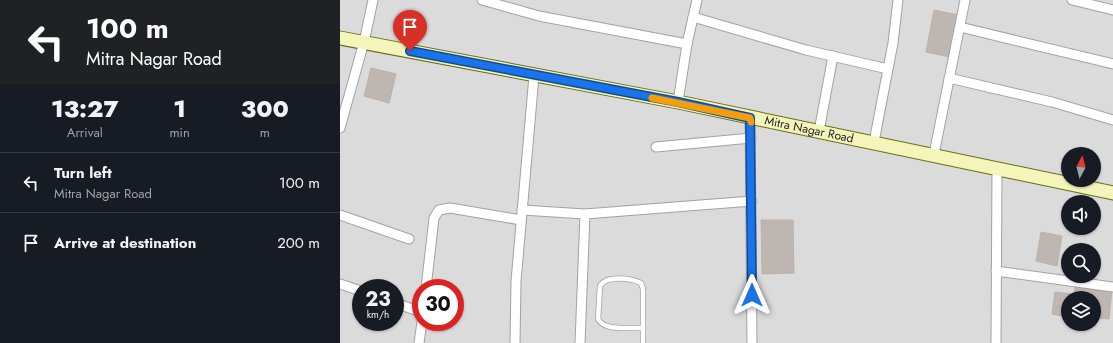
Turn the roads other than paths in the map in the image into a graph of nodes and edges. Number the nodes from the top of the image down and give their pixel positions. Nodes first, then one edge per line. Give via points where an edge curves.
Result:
1 (373, 0) edge
2 (482, 0) edge
3 (697, 0) edge
4 (898, 0) edge
5 (965, 0) edge
6 (1072, 0) edge
7 (1113, 10) edge
8 (693, 17) junction
9 (960, 27) junction
10 (340, 38) edge
11 (364, 42) junction
12 (687, 44) junction
13 (833, 56) junction
14 (1113, 64) edge
15 (888, 69) junction
16 (534, 76) junction
17 (949, 78) junction
18 (678, 102) junction
19 (750, 118) junction
20 (1113, 120) edge
21 (340, 128) edge
22 (820, 131) junction
23 (751, 138) junction
24 (874, 142) junction
25 (656, 147) dead end
26 (934, 154) junction
27 (997, 169) junction
28 (1113, 193) edge
29 (752, 201) junction
30 (522, 210) junction
31 (585, 214) junction
32 (340, 215) edge
33 (521, 220) junction
34 (409, 239) dead end
35 (996, 271) junction
36 (427, 279) edge
37 (340, 284) edge
38 (1113, 287) edge
39 (352, 288) edge
40 (642, 328) junction
41 (421, 331) edge
42 (419, 343) edge
43 (515, 343) edge
44 (580, 343) edge
45 (642, 343) edge
46 (752, 343) edge
47 (996, 343) edge

1 - 11 street
2 - 12 street via 539,16
3 - 8 street
4 - 15 street
5 - 9 street
6 - 7 street
8 - 12 street
8 - 13 street
9 - 14 street
9 - 17 street
10 - 11 street, Mitra Nagar Road
11 - 16 street, Mitra Nagar Road
11 - 21 street
12 - 18 street
13 - 15 street
13 - 22 street
15 - 24 street
16 - 18 street, Mitra Nagar Road
16 - 30 street
17 - 20 street via 1052,102
17 - 26 street
18 - 19 street, Mitra Nagar Road
19 - 22 street, Mitra Nagar Road
19 - 23 street
22 - 24 street, Mitra Nagar Road
23 - 25 street
23 - 29 street
24 - 26 street, Mitra Nagar Road
26 - 27 street, Mitra Nagar Road
27 - 28 street, Mitra Nagar Road
27 - 35 street
29 - 31 street
29 - 46 street
30 - 31 street
30 - 33 street
31 - 44 street
32 - 34 street
33 - 36 street via 450,208 439,210 434,218
33 - 43 street via 516,281
35 - 38 street
35 - 47 street
37 - 39 street
40 - 40 lane via 641,283 615,279 602,282 598,319 600,323 607,326
40 - 45 lane
41 - 42 street

